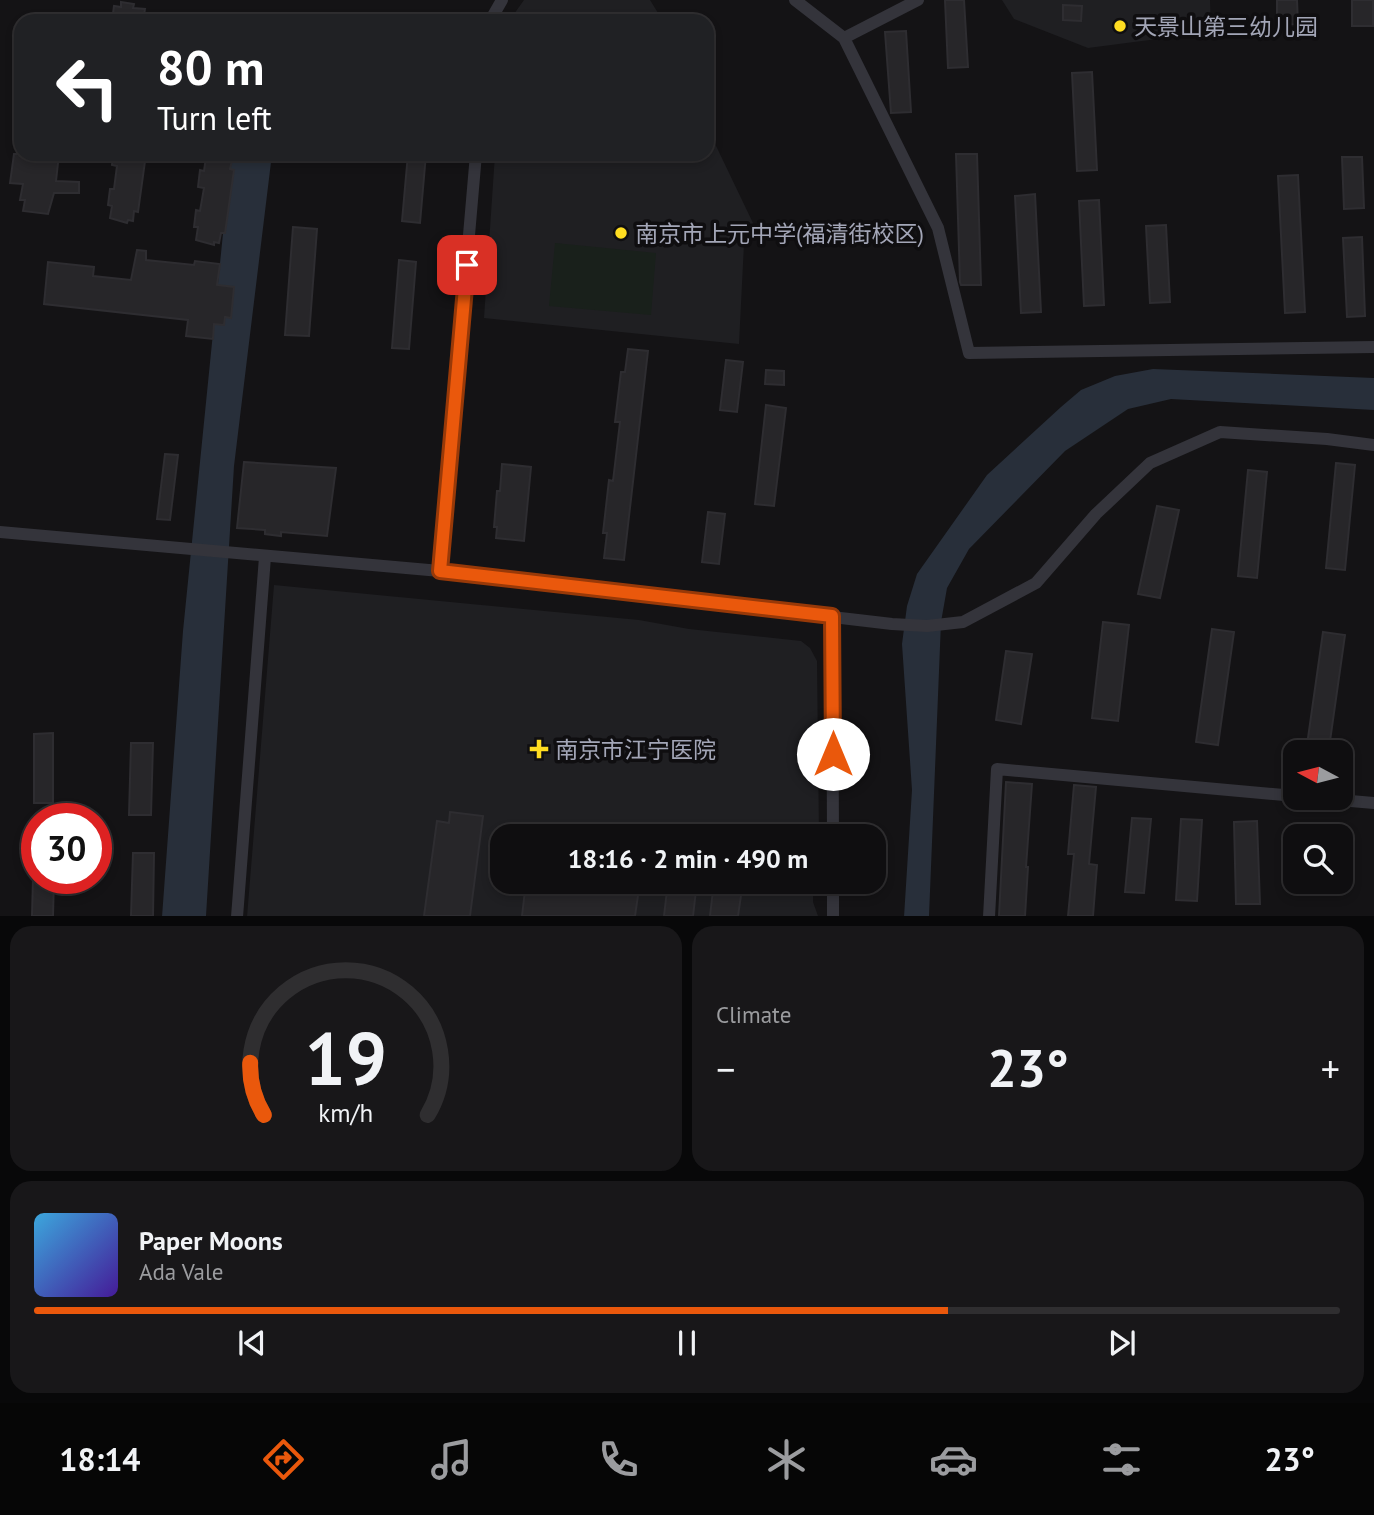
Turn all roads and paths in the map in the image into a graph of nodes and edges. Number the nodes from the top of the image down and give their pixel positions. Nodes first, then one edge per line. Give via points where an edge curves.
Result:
1 (795, 0) edge
2 (918, 0) edge
3 (844, 38) junction
4 (475, 161) edge
5 (1374, 347) edge
6 (1374, 445) edge
7 (0, 532) edge
8 (265, 557) junction
9 (440, 571) junction
10 (832, 616) junction
11 (1283, 795) edge
12 (1353, 801) edge
13 (1374, 803) edge
14 (833, 824) edge
15 (833, 894) edge
16 (237, 916) edge
17 (833, 916) edge
18 (989, 916) edge

1 - 3 street
2 - 3 street
3 - 5 street via 938,228 969,353
4 - 9 street
6 - 10 street via 1220,432 1150,463 1096,514 1036,583 963,622 927,626
7 - 8 street
8 - 9 street
8 - 16 street
9 - 10 street
10 - 14 street
11 - 18 street via 997,769
12 - 13 street
15 - 17 street

